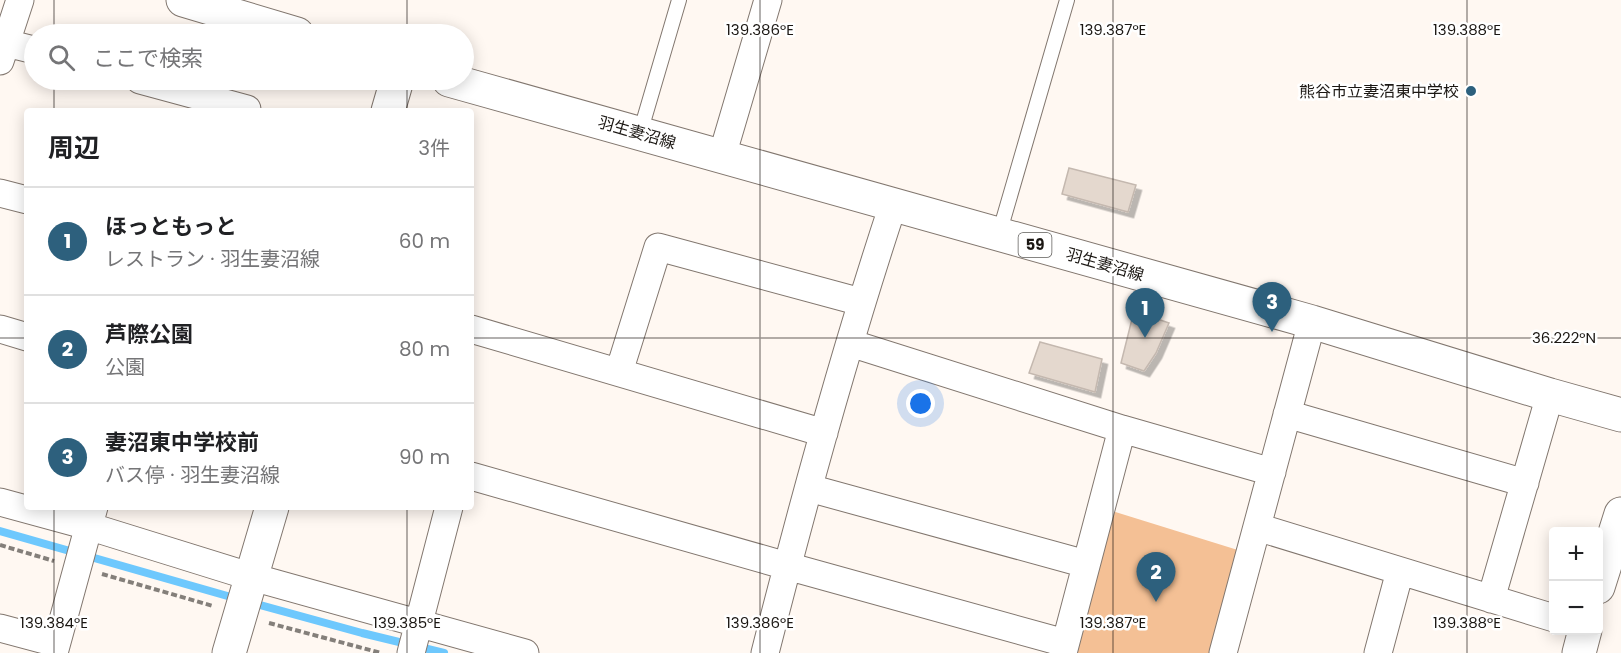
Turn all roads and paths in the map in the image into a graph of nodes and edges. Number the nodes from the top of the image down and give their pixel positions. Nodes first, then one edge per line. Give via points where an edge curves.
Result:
1 (20, 0) edge
2 (183, 0) edge
3 (679, 0) edge
4 (768, 0) edge
5 (1067, 0) edge
6 (263, 24) edge
7 (24, 51) edge
8 (3, 52) edge
9 (474, 87) edge
10 (177, 90) edge
11 (394, 90) edge
12 (243, 108) edge
13 (389, 108) edge
14 (640, 133) junction
15 (722, 156) junction
16 (0, 193) edge
17 (24, 199) edge
18 (893, 205) junction
19 (999, 235) junction
20 (861, 302) junction
21 (1312, 322) junction
22 (0, 329) edge
23 (474, 330) edge
24 (24, 336) edge
25 (850, 344) junction
26 (619, 372) junction
27 (1550, 395) junction
28 (1287, 414) junction
29 (1621, 415) edge
30 (1122, 429) junction
31 (824, 433) junction
32 (1272, 472) junction
33 (474, 477) edge
34 (1525, 483) junction
35 (808, 488) junction
36 (0, 502) edge
37 (24, 506) edge
38 (49, 510) edge
39 (271, 510) edge
40 (448, 510) edge
41 (1621, 514) edge
42 (91, 517) edge
43 (1257, 528) junction
44 (0, 545) edge
45 (56, 561) dead end
46 (1086, 564) junction
47 (787, 566) junction
48 (1400, 571) junction
49 (101, 574) dead end
50 (252, 577) junction
51 (1601, 581) edge
52 (1491, 599) junction
53 (213, 606) dead end
54 (1549, 616) edge
55 (266, 622) dead end
56 (419, 623) junction
57 (0, 628) edge
58 (1584, 635) edge
59 (55, 648) edge
60 (1064, 648) edge
61 (229, 653) edge
62 (381, 653) edge
63 (411, 653) edge
64 (525, 653) edge
65 (765, 653) edge
66 (1223, 653) edge
67 (1378, 653) edge
68 (1579, 653) edge

1 - 8 street
2 - 6 main road
3 - 14 lane
4 - 15 street
5 - 19 lane
7 - 8 street
9 - 14 main road, 羽生妻沼線 / 59
10 - 12 street
11 - 13 main road
14 - 15 main road, 羽生妻沼線 / 59
15 - 18 main road, 羽生妻沼線 / 59
16 - 17 street
18 - 19 main road, 羽生妻沼線 / 59
18 - 20 street
19 - 21 main road, 羽生妻沼線 / 59
20 - 25 street
20 - 26 street via 658,247
21 - 27 main road, 羽生妻沼線 / 59
21 - 28 street
22 - 24 street
23 - 26 street
25 - 30 street
25 - 31 street
26 - 31 street
27 - 29 main road, 羽生妻沼線 / 59
27 - 34 street
28 - 32 street
28 - 34 street
30 - 32 street
30 - 46 street
31 - 35 street
32 - 43 street
33 - 47 street
34 - 52 street
35 - 46 street
35 - 47 street
36 - 37 street
38 - 42 street
39 - 50 main road
40 - 56 street
41 - 51 main road
42 - 50 street
42 - 59 street
43 - 48 street
43 - 66 street
44 - 45 path
46 - 60 street
47 - 60 street
47 - 65 street
48 - 52 street
48 - 67 street
49 - 53 path
50 - 56 street
50 - 61 main road
52 - 54 street
55 - 62 path
56 - 63 street
56 - 64 street
57 - 59 street
58 - 68 main road

